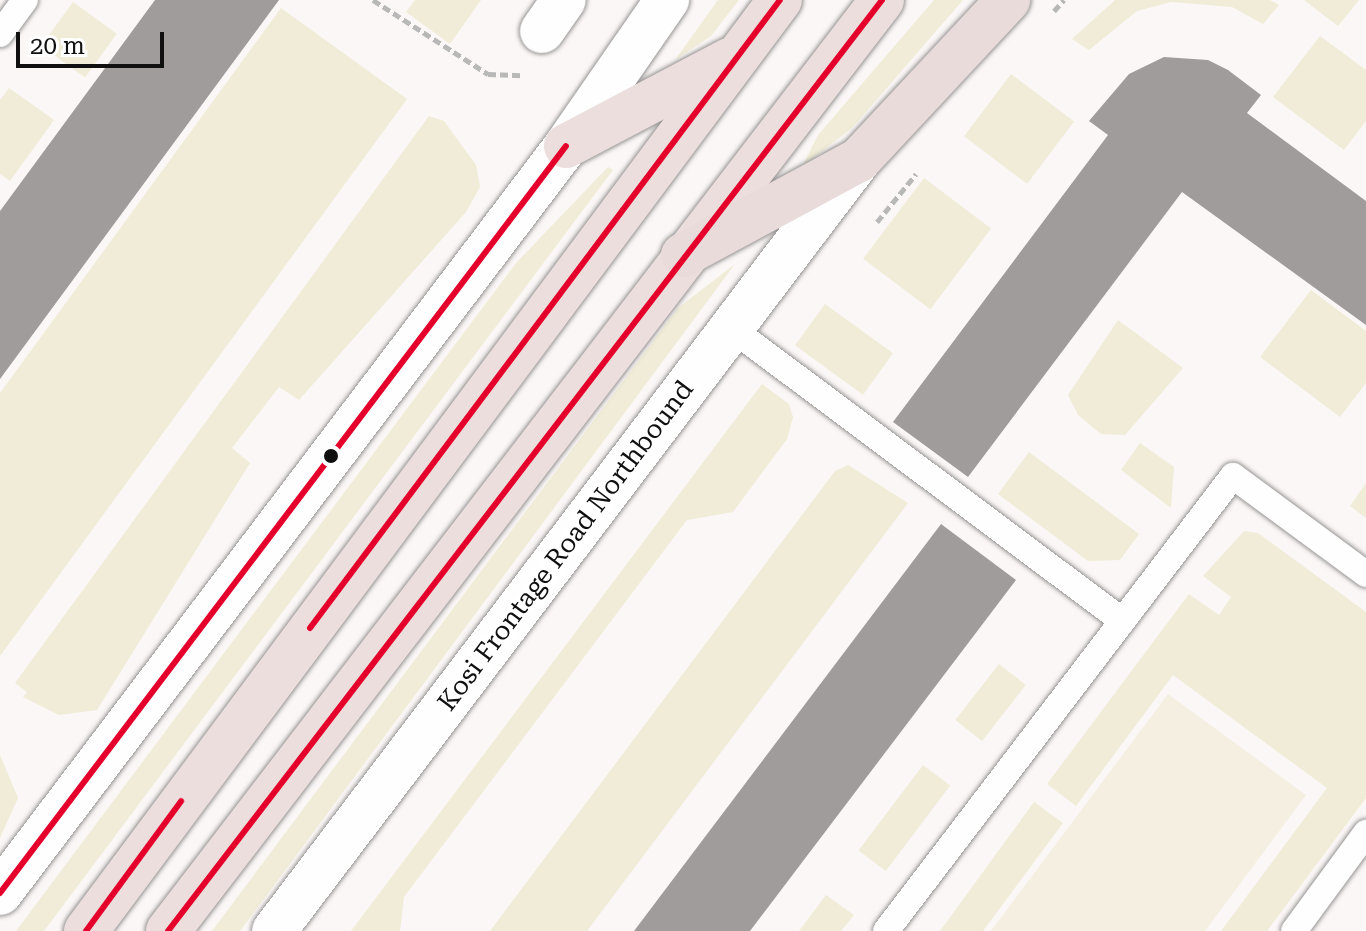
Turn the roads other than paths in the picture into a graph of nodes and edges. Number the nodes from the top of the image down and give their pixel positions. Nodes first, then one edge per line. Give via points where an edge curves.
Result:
1 (25, 0) edge
2 (667, 0) edge
3 (780, 0) edge
4 (882, 0) edge
5 (1008, 0) edge
6 (0, 34) edge
7 (739, 55) junction
8 (566, 146) junction
9 (859, 160) junction
10 (683, 255) junction
11 (731, 328) junction
12 (1366, 574) edge
13 (1122, 621) junction
14 (1366, 833) edge
15 (0, 893) edge
16 (86, 931) edge
17 (168, 931) edge
18 (274, 931) edge
19 (886, 931) edge
20 (1294, 931) edge

1 - 6 lane
2 - 8 street
3 - 7 main road
4 - 10 main road
5 - 9 highway
7 - 8 main road
7 - 16 main road
8 - 15 street
9 - 10 highway
9 - 11 street, Kosi Frontage Road Northbound
10 - 17 main road
11 - 13 lane
11 - 18 street, Kosi Frontage Road Northbound
12 - 13 lane via 1233,476
13 - 19 lane
14 - 20 lane

